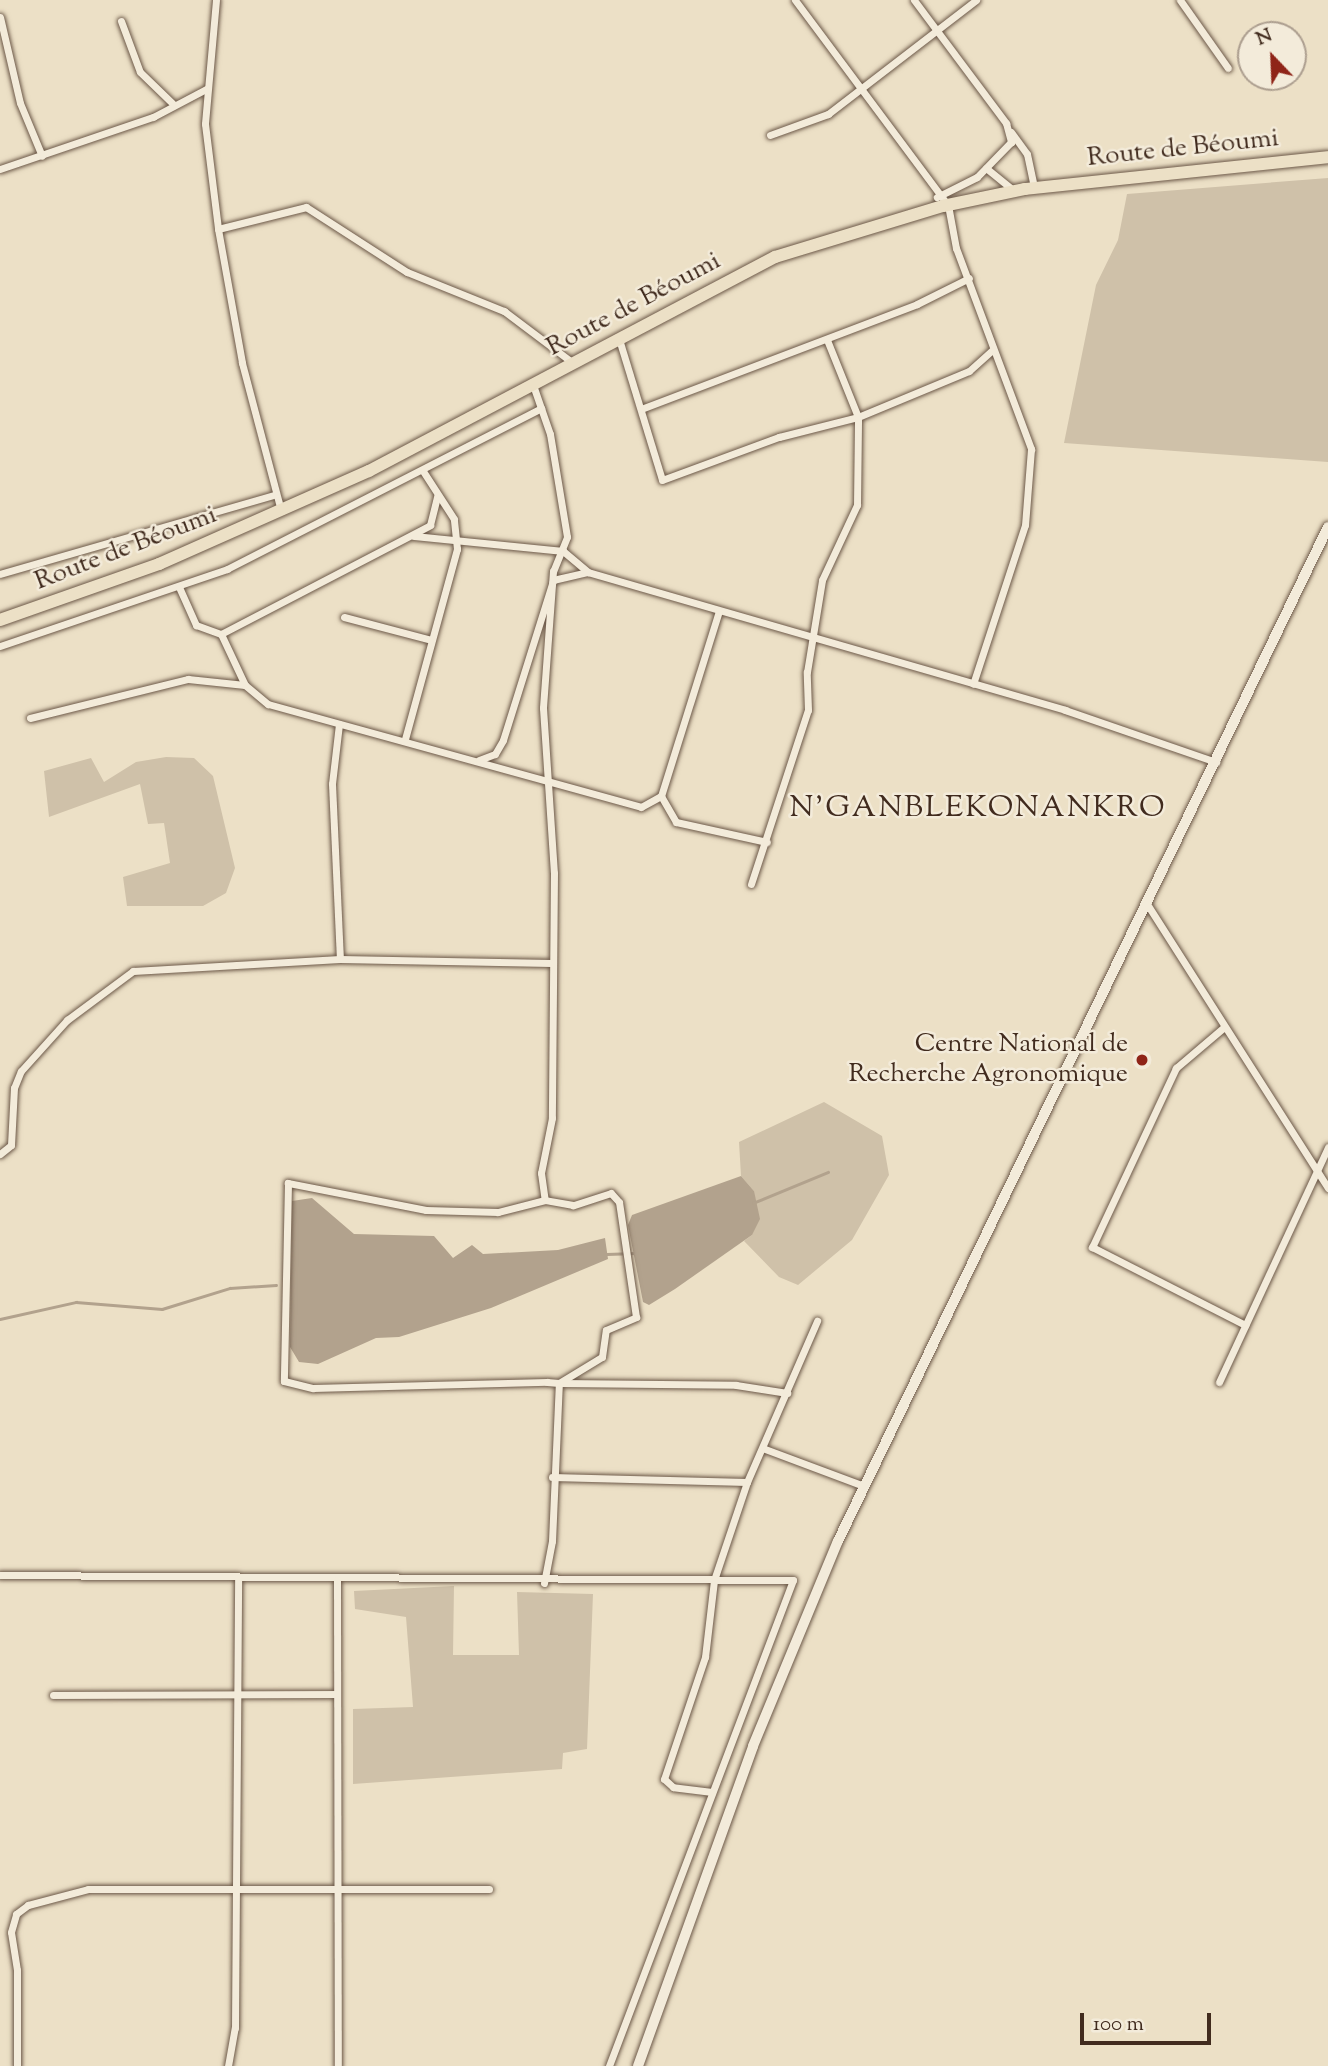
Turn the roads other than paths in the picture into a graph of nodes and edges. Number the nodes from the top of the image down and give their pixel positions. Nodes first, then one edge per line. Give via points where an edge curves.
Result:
1 (216, 0) edge
2 (795, 0) edge
3 (914, 0) edge
4 (976, 0) edge
5 (1180, 0) edge
6 (0, 17) edge
7 (121, 21) dead end
8 (938, 29) junction
9 (1228, 68) dead end
10 (206, 89) junction
11 (860, 89) junction
12 (172, 103) junction
13 (1009, 129) junction
14 (770, 135) dead end
15 (42, 156) junction
16 (1328, 157) edge
17 (986, 168) junction
18 (0, 169) edge
19 (1034, 188) junction
20 (1014, 191) junction
21 (937, 197) junction
22 (948, 205) junction
23 (218, 229) junction
24 (969, 278) junction
25 (618, 338) junction
26 (827, 340) junction
27 (992, 350) junction
28 (573, 363) junction
29 (533, 385) junction
30 (541, 408) junction
31 (641, 409) junction
32 (858, 417) junction
33 (423, 471) junction
34 (274, 495) junction
35 (437, 496) junction
36 (281, 512) junction
37 (1328, 527) edge
38 (414, 536) junction
39 (457, 537) junction
40 (562, 551) junction
41 (587, 572) junction
42 (0, 575) edge
43 (553, 580) junction
44 (179, 587) junction
45 (719, 611) junction
46 (344, 617) dead end
47 (0, 620) edge
48 (221, 634) junction
49 (812, 639) junction
50 (431, 640) junction
51 (0, 646) edge
52 (973, 684) junction
53 (245, 685) junction
54 (30, 718) dead end
55 (339, 724) junction
56 (405, 739) junction
57 (473, 760) junction
58 (1217, 763) junction
59 (550, 783) junction
60 (661, 796) junction
61 (767, 842) junction
62 (751, 884) dead end
63 (1147, 904) junction
64 (340, 959) junction
65 (551, 963) junction
66 (1223, 1028) junction
67 (1328, 1147) edge
68 (0, 1154) edge
69 (1316, 1170) junction
70 (1328, 1188) edge
71 (545, 1200) junction
72 (817, 1321) dead end
73 (1245, 1325) junction
74 (1219, 1382) dead end
75 (559, 1383) junction
76 (787, 1393) junction
77 (765, 1449) junction
78 (552, 1477) junction
79 (747, 1482) junction
80 (864, 1486) junction
81 (0, 1575) edge
82 (238, 1578) junction
83 (337, 1580) junction
84 (714, 1580) junction
85 (544, 1583) junction
86 (236, 1692) junction
87 (337, 1694) junction
88 (53, 1695) dead end
89 (712, 1792) junction
90 (236, 1886) junction
91 (337, 1887) junction
92 (489, 1889) dead end
93 (16, 2066) edge
94 (228, 2066) edge
95 (338, 2066) edge
96 (609, 2066) edge
97 (638, 2066) edge

1 - 10 street
2 - 11 street
3 - 8 street
4 - 8 street
5 - 9 street
6 - 15 street via 20,103
7 - 12 street via 140,72
8 - 11 street
8 - 13 street
10 - 12 street
10 - 23 street
11 - 14 street via 810,125
11 - 21 street
12 - 15 street via 153,117
13 - 17 street via 1011,142
13 - 19 street via 1027,154
15 - 18 street
16 - 19 main road, Route de Béoumi
17 - 20 street
17 - 21 street
19 - 20 main road, Route de Béoumi
20 - 22 main road, Route de Béoumi
21 - 22 street
22 - 24 street
22 - 25 main road, Route de Béoumi via 775,257
23 - 28 street via 306,208 315,211 407,272 503,312
23 - 34 street
24 - 26 street
24 - 27 street
25 - 28 main road, Route de Béoumi
25 - 31 street
26 - 31 street
26 - 32 street
27 - 32 street via 970,371
27 - 52 street via 1031,449 1030,495
28 - 29 main road, Route de Béoumi
29 - 30 street
29 - 36 main road, Route de Béoumi
30 - 33 street
30 - 40 street via 564,513
31 - 32 street via 662,480 779,437
32 - 49 street via 856,513 830,555
33 - 35 street
33 - 44 street
34 - 36 street
34 - 42 street
35 - 38 street via 430,525
35 - 39 street
36 - 47 main road, Route de Béoumi
37 - 58 main road
38 - 39 street
38 - 48 street
39 - 40 street
39 - 50 street
40 - 41 street
40 - 43 street
41 - 43 street
41 - 45 street
43 - 57 street via 503,740 495,754
43 - 59 street via 543,708
44 - 48 street via 197,625
44 - 51 street
45 - 49 street
45 - 60 street
46 - 50 street
48 - 53 street
49 - 52 street
49 - 61 street via 808,710 783,771
50 - 56 street
52 - 58 street
53 - 54 street via 188,679
53 - 55 street via 268,704
55 - 56 street
55 - 64 street via 332,784
56 - 57 street
57 - 59 street
58 - 63 main road
59 - 60 street via 641,807
59 - 65 street
60 - 61 street via 676,822
61 - 62 street
63 - 66 street
63 - 80 main road
64 - 65 street
64 - 68 street via 133,971 67,1020 22,1071 14,1088 11,1144
65 - 71 street via 552,1118 541,1173
66 - 69 street
66 - 73 street via 1176,1068 1092,1247
67 - 69 street
69 - 70 street
69 - 73 street
71 - 75 street via 573,1205 611,1193 618,1202 635,1301 636,1317 606,1330 602,1357
71 - 75 street via 499,1212 426,1210 288,1183 284,1381 313,1388
72 - 76 street
73 - 74 street
75 - 76 street via 736,1385
75 - 78 street
76 - 77 street
77 - 79 street
77 - 80 street
78 - 79 street
78 - 85 street via 552,1541
79 - 84 street
80 - 97 main road via 753,1746
81 - 82 street
82 - 83 street
82 - 86 street
83 - 85 street
83 - 87 street
84 - 85 street
84 - 89 street via 705,1657 664,1779 673,1787
84 - 89 street via 793,1580
86 - 87 street
86 - 88 street
86 - 90 street
87 - 91 street
89 - 96 street
90 - 91 street
90 - 93 street via 88,1889 16,1914 11,1932 18,1970
90 - 94 street via 235,2028
91 - 92 street
91 - 95 street

